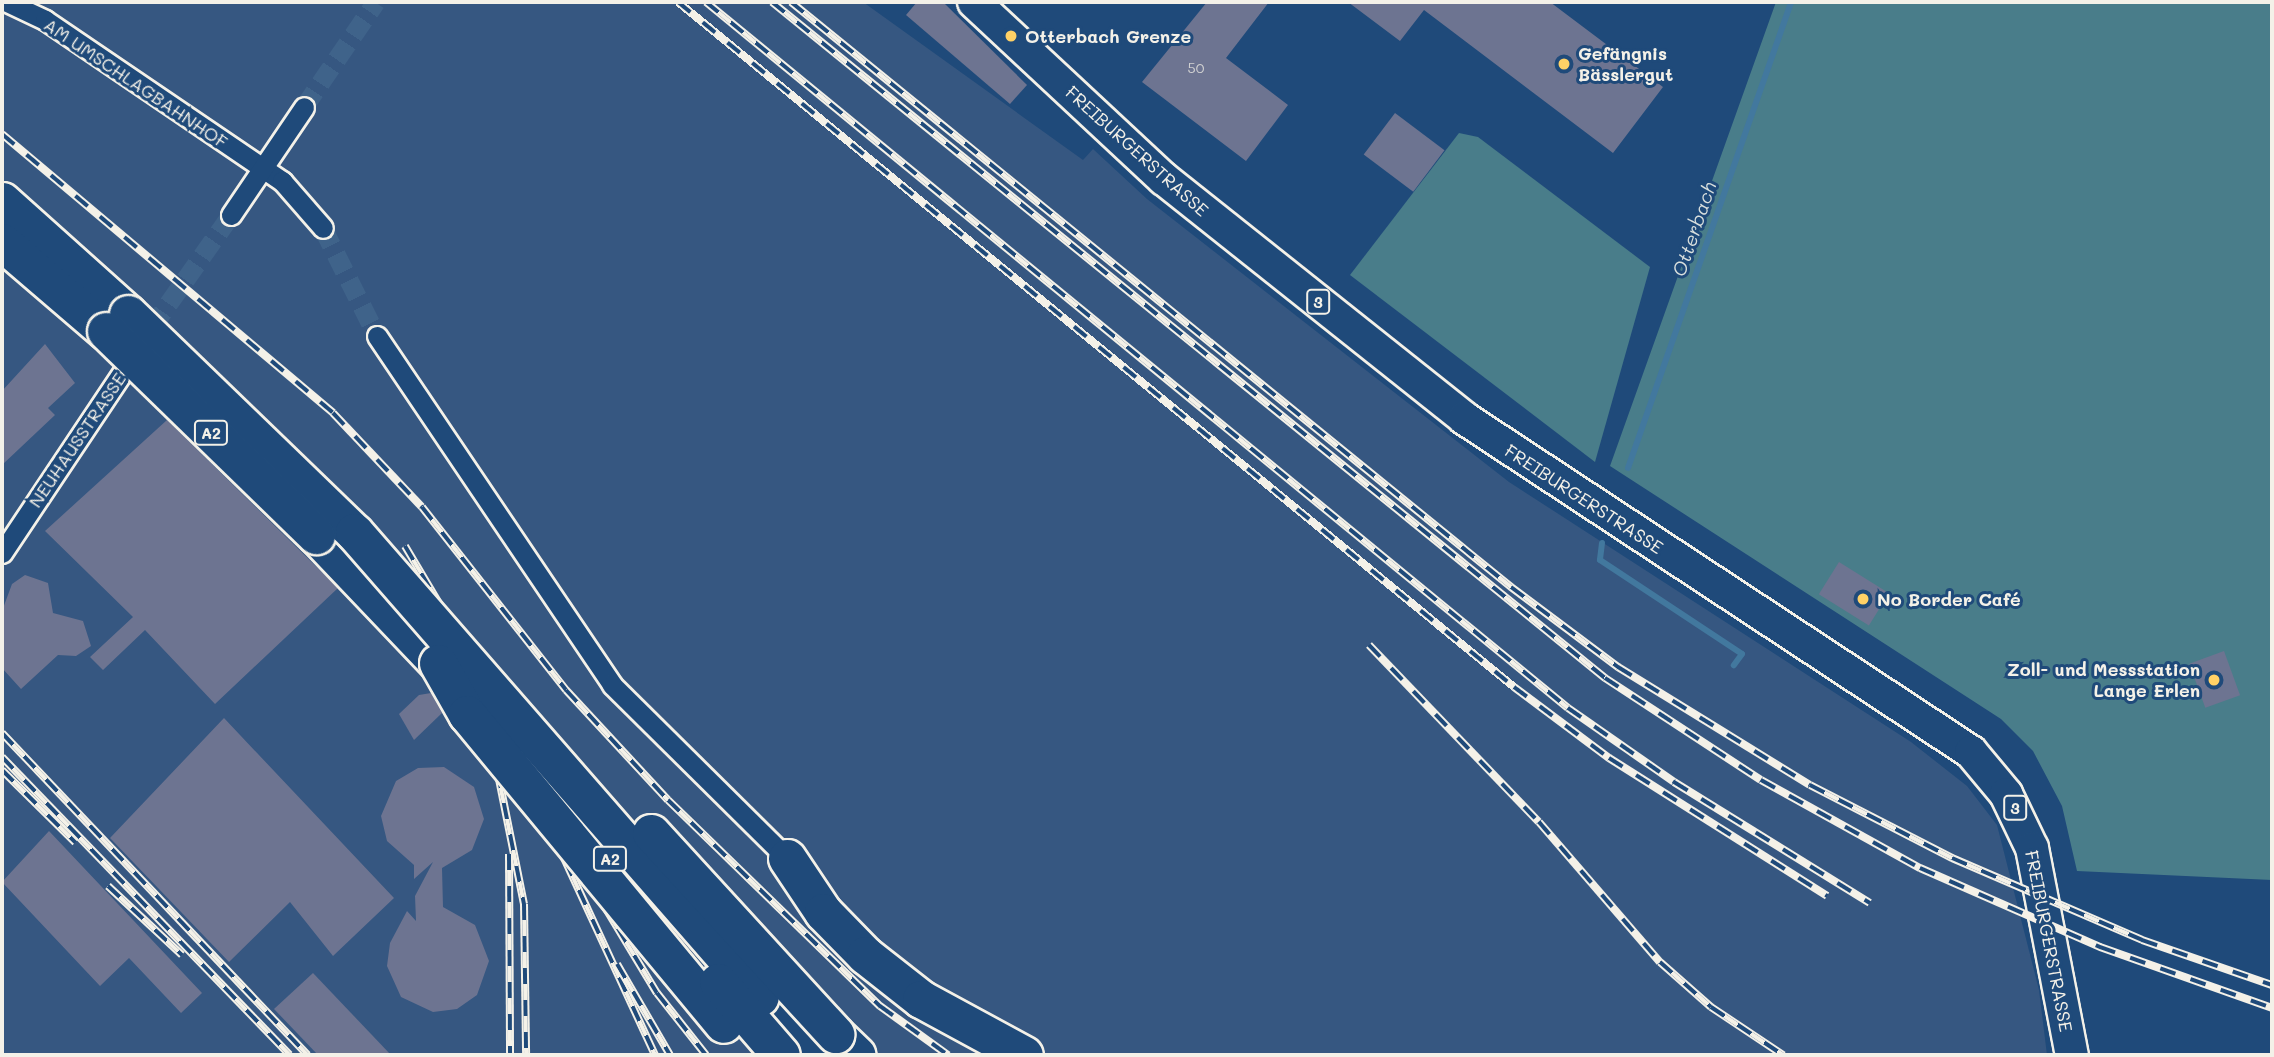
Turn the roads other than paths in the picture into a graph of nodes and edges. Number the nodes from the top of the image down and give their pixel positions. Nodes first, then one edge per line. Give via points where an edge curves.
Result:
1 (7, 2) edge
2 (974, 2) edge
3 (304, 107) tunnel mouth
4 (262, 170) junction
5 (2, 201) edge
6 (231, 215) tunnel mouth
7 (2, 224) edge
8 (323, 228) tunnel mouth
9 (2, 242) edge
10 (152, 327) tunnel mouth
11 (377, 336) tunnel mouth
12 (137, 350) junction
13 (2, 553) edge
14 (440, 647) junction
15 (787, 858) joint
16 (749, 1055) edge
17 (781, 1055) edge
18 (816, 1055) edge
19 (857, 1055) edge
20 (1024, 1055) edge
21 (2072, 1055) edge

1 - 4 street, AM UMSCHLAGBAHNHOF via 45,20
2 - 21 main road, FREIBURGERSTRASSE / 3 via 1164,179 1464,418 1970,752 2007,793 2032,848
3 - 4 street
4 - 6 street
4 - 8 street, AM UMSCHLAGBAHNHOF via 300,197
5 - 14 highway, A2, bridge via 230,409
7 - 12 street
9 - 14 highway, A2, bridge via 116,341
10 - 12 street, NEUHAUSSTRASSE
11 - 15 street via 601,671
12 - 13 street, NEUHAUSSTRASSE
14 - 16 highway, bridge via 467,714
14 - 17 highway, A2, bridge
14 - 18 highway, A2, bridge
14 - 19 highway, bridge via 481,653 528,698
15 - 20 highway via 832,923 921,999

